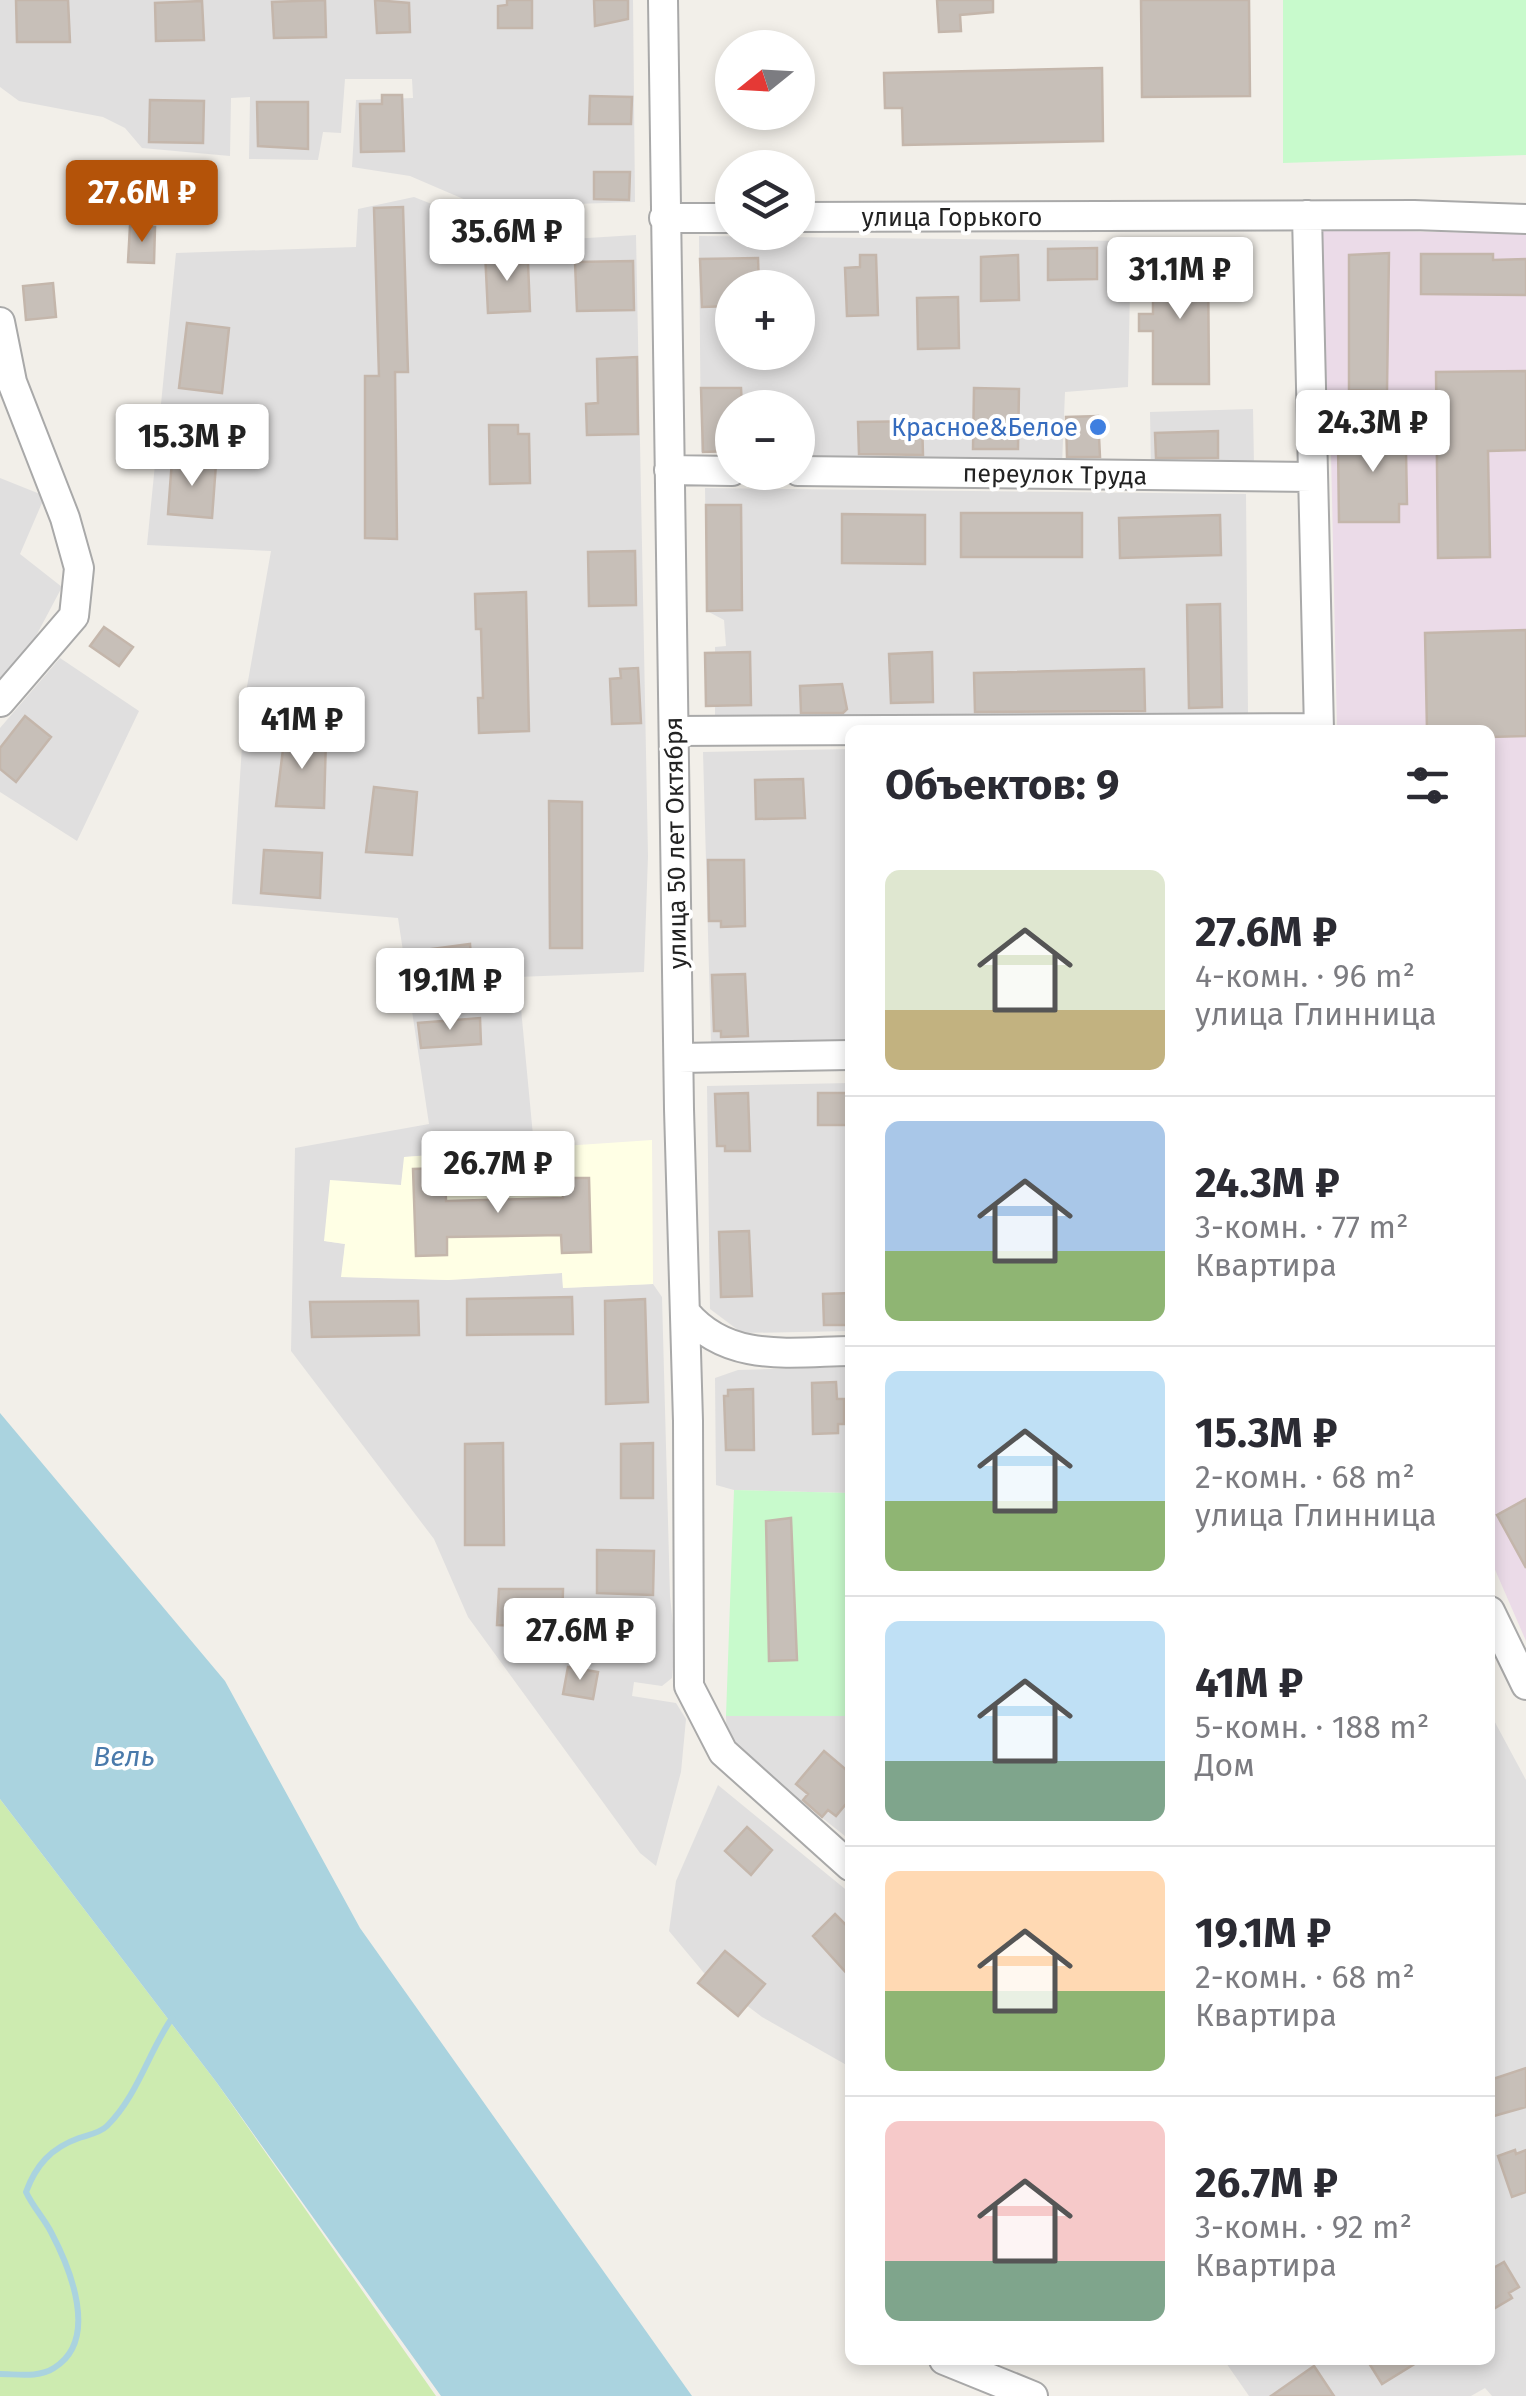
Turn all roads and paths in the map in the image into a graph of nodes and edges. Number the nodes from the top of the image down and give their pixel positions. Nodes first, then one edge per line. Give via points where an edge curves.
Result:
1 (663, 0) edge
2 (1307, 215) junction
3 (815, 217) edge
4 (664, 218) junction
5 (715, 218) edge
6 (1526, 218) edge
7 (0, 322) edge
8 (669, 470) junction
9 (715, 471) edge
10 (815, 472) edge
11 (1312, 477) junction
12 (0, 702) edge
13 (1319, 725) edge
14 (845, 730) edge
15 (674, 731) junction
16 (845, 1055) edge
17 (678, 1058) junction
18 (686, 1313) junction
19 (845, 1350) edge
20 (1495, 1621) edge
21 (1526, 1685) edge
22 (845, 1862) edge
23 (956, 2365) edge
24 (1033, 2396) edge

1 - 4 street, улица 50 лет Октября
2 - 3 street, улица Горького
2 - 6 street, улица Горького
2 - 11 street
4 - 5 street
4 - 8 street, улица 50 лет Октября
7 - 12 street via 12,382 78,568 74,616
8 - 9 street
8 - 15 street, улица 50 лет Октября
10 - 11 street, переулок Труда
11 - 13 street
14 - 15 street
15 - 17 street, улица 50 лет Октября
16 - 17 street
17 - 18 street, улица 50 лет Октября
18 - 19 street via 704,1335 750,1351
18 - 22 street, улица 50 лет Октября via 689,1686 722,1752
20 - 21 street
23 - 24 street

